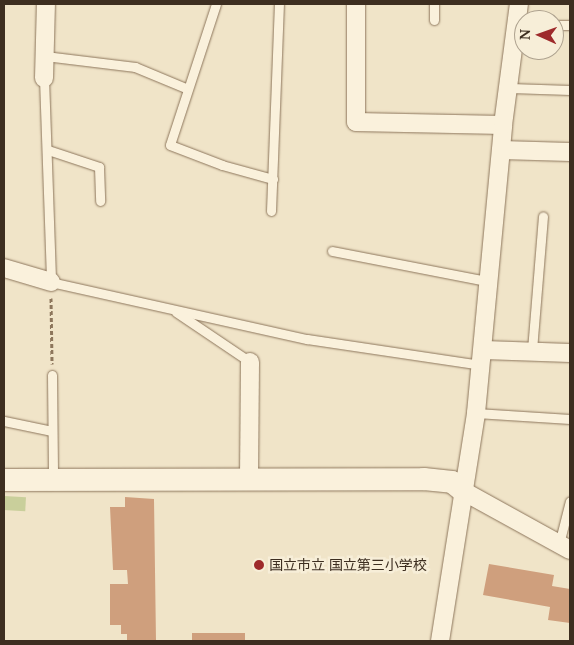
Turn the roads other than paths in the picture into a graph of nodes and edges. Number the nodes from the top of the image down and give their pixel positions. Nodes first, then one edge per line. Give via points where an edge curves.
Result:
1 (46, 4) edge
2 (216, 4) edge
3 (279, 4) edge
4 (356, 4) edge
5 (434, 4) edge
6 (434, 20) dead end
7 (45, 56) junction
8 (514, 60) edge
9 (44, 78) joint
10 (510, 88) junction
11 (188, 89) junction
12 (570, 90) edge
13 (503, 125) junction
14 (48, 150) junction
15 (501, 150) junction
16 (570, 152) edge
17 (273, 179) junction
18 (100, 201) dead end
19 (271, 211) dead end
20 (543, 216) dead end
21 (332, 251) dead end
22 (4, 268) edge
23 (51, 282) junction
24 (491, 282) junction
25 (172, 310) junction
26 (532, 350) junction
27 (570, 353) edge
28 (483, 358) junction
29 (250, 362) joint
30 (52, 375) road end
31 (476, 413) junction
32 (570, 419) edge
33 (4, 421) edge
34 (52, 431) junction
35 (249, 478) junction
36 (4, 480) edge
37 (53, 480) junction
38 (463, 491) junction
39 (570, 501) edge
40 (564, 547) edge
41 (440, 641) edge

1 - 7 street
2 - 11 lane
3 - 17 lane
4 - 13 street via 356,122
5 - 6 lane
7 - 9 street
7 - 11 lane via 135,67
8 - 10 street
9 - 14 lane
10 - 12 lane
10 - 13 street
11 - 17 lane via 170,144 222,165
13 - 15 street
14 - 18 lane via 99,167
14 - 23 lane
15 - 16 street
15 - 24 street
17 - 19 lane
20 - 26 lane
21 - 24 lane
22 - 23 street
23 - 25 lane
24 - 28 street
25 - 28 lane via 307,339
25 - 29 lane
26 - 27 street
26 - 28 street
28 - 31 street
29 - 35 street
30 - 34 lane
31 - 32 lane
31 - 38 street
33 - 34 lane
34 - 37 lane
35 - 37 street
35 - 38 street via 424,479 452,482
36 - 37 street
38 - 40 street
38 - 41 street
39 - 40 lane

